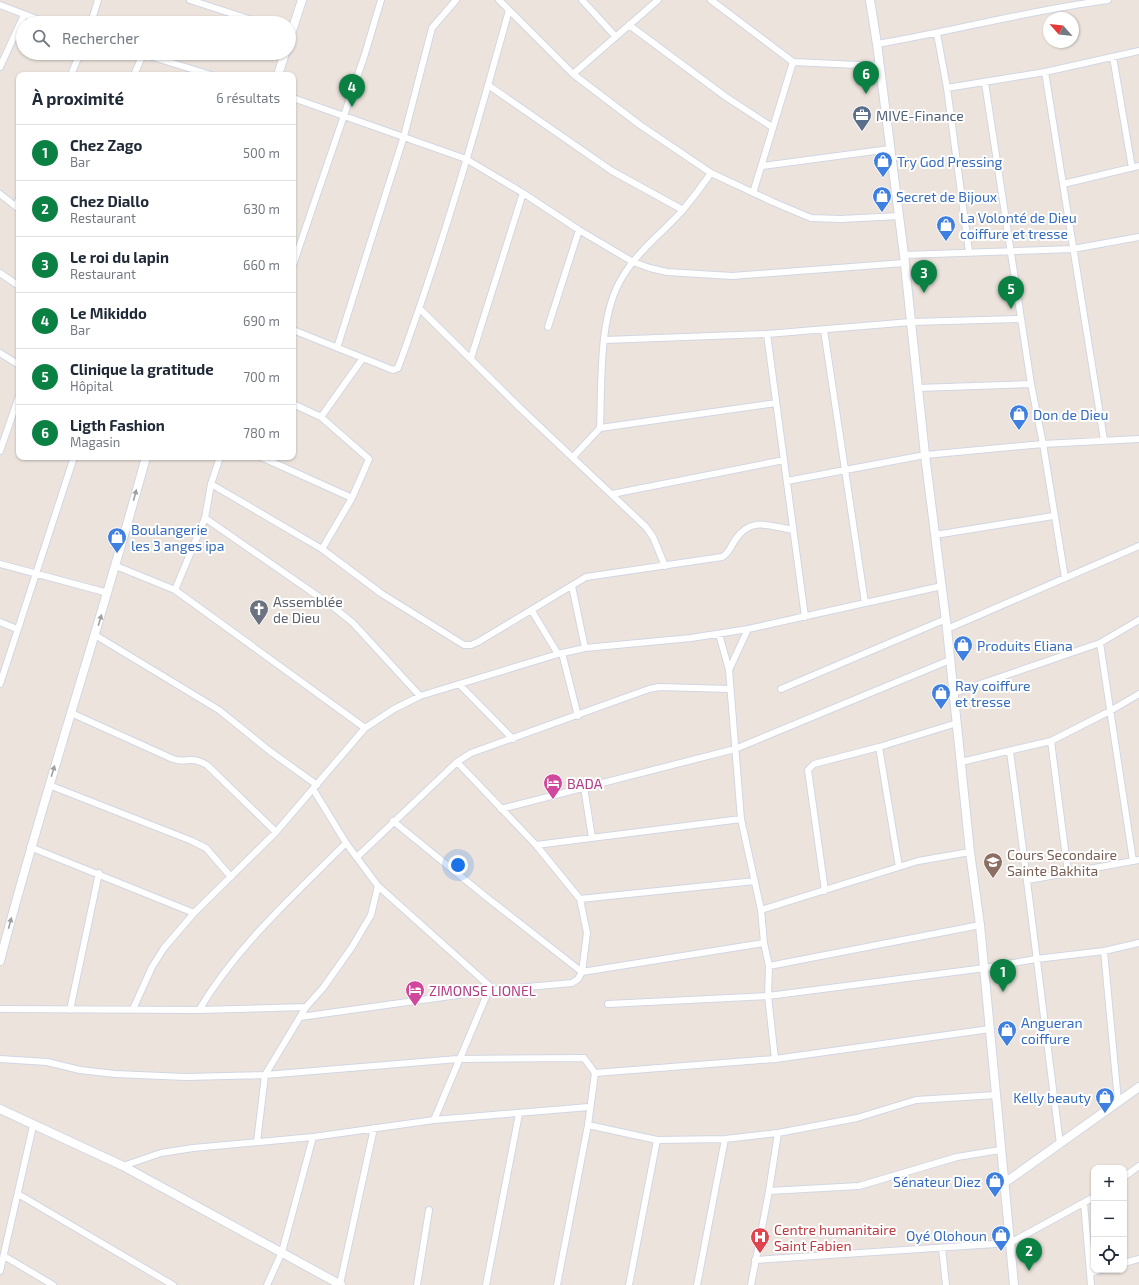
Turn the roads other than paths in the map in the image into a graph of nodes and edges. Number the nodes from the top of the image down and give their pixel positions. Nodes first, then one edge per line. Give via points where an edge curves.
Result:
1 (98, 0) edge
2 (190, 0) edge
3 (302, 0) edge
4 (381, 0) edge
5 (456, 0) edge
6 (499, 0) edge
7 (582, 0) edge
8 (658, 0) edge
9 (711, 0) edge
10 (870, 0) edge
11 (1108, 0) edge
12 (0, 5) edge
13 (509, 10) junction
14 (24, 15) joint
15 (27, 16) edge
16 (93, 16) edge
17 (239, 16) edge
18 (296, 18) edge
19 (629, 25) junction
20 (16, 32) edge
21 (937, 34) junction
22 (616, 37) junction
23 (877, 44) junction
24 (1139, 51) edge
25 (1114, 57) junction
26 (77, 60) edge
27 (139, 60) edge
28 (161, 60) edge
29 (283, 60) edge
30 (793, 62) junction
31 (880, 66) junction
32 (0, 67) edge
33 (72, 72) edge
34 (135, 72) edge
35 (196, 72) edge
36 (279, 72) edge
37 (1045, 72) junction
38 (573, 74) junction
39 (985, 83) junction
40 (488, 85) junction
41 (947, 88) junction
42 (296, 99) edge
43 (344, 115) junction
44 (772, 127) junction
45 (404, 136) junction
46 (890, 149) junction
47 (466, 159) junction
48 (762, 166) junction
49 (1139, 166) edge
50 (1132, 168) junction
51 (711, 173) junction
52 (1063, 184) junction
53 (523, 193) junction
54 (753, 193) junction
55 (0, 194) edge
56 (16, 207) edge
57 (682, 210) junction
58 (899, 216) junction
59 (579, 230) junction
60 (1139, 237) edge
61 (1073, 249) junction
62 (1010, 251) junction
63 (969, 252) junction
64 (296, 256) edge
65 (904, 259) junction
66 (633, 262) junction
67 (0, 274) edge
68 (16, 284) edge
69 (420, 309) junction
70 (1021, 319) junction
71 (911, 322) junction
72 (548, 327) dead end
73 (824, 330) junction
74 (296, 331) edge
75 (767, 334) junction
76 (605, 340) junction
77 (337, 348) junction
78 (0, 353) edge
79 (363, 358) junction
80 (471, 358) junction
81 (16, 363) edge
82 (1031, 384) junction
83 (918, 388) junction
84 (776, 403) junction
85 (16, 405) edge
86 (296, 405) edge
87 (321, 417) junction
88 (600, 428) junction
89 (1139, 439) edge
90 (1104, 440) junction
91 (1043, 444) junction
92 (0, 451) edge
93 (925, 455) junction
94 (573, 457) junction
95 (73, 460) edge
96 (145, 460) edge
97 (219, 460) edge
98 (268, 460) edge
99 (784, 460) junction
100 (845, 470) junction
101 (787, 480) junction
102 (210, 484) junction
103 (612, 494) junction
104 (352, 498) junction
105 (1053, 516) junction
106 (205, 518) junction
107 (793, 530) junction
108 (935, 535) junction
109 (1139, 546) edge
110 (322, 549) junction
111 (0, 564) edge
112 (116, 566) junction
113 (665, 566) junction
114 (34, 574) junction
115 (1065, 578) junction
116 (572, 586) junction
117 (942, 586) junction
118 (174, 590) junction
119 (108, 593) junction
120 (865, 603) junction
121 (532, 610) junction
122 (805, 617) junction
123 (946, 619) junction
124 (1139, 620) edge
125 (0, 622) edge
126 (17, 629) junction
127 (748, 629) junction
128 (947, 629) junction
129 (719, 634) junction
130 (95, 635) junction
131 (1100, 643) junction
132 (585, 648) junction
133 (560, 653) junction
134 (950, 660) junction
135 (729, 670) junction
136 (0, 684) edge
137 (459, 684) junction
138 (730, 688) junction
139 (781, 689) dead end
140 (954, 693) junction
141 (1139, 694) edge
142 (420, 696) junction
143 (1110, 711) junction
144 (71, 714) junction
145 (578, 716) junction
146 (956, 723) junction
147 (365, 728) junction
148 (513, 739) junction
149 (1051, 741) junction
150 (879, 747) junction
151 (735, 749) junction
152 (1010, 752) junction
153 (457, 762) junction
154 (961, 762) junction
155 (49, 785) junction
156 (315, 787) junction
157 (584, 787) junction
158 (501, 809) junction
159 (741, 819) junction
160 (393, 821) junction
161 (276, 832) junction
162 (592, 838) junction
163 (346, 843) junction
164 (536, 845) junction
165 (30, 847) junction
166 (970, 852) junction
167 (357, 857) junction
168 (1136, 861) edge
169 (899, 867) junction
170 (99, 873) junction
171 (1068, 873) junction
172 (232, 877) junction
173 (1028, 880) junction
174 (754, 881) junction
175 (378, 886) junction
176 (825, 891) junction
177 (580, 899) junction
178 (761, 910) junction
179 (194, 913) junction
180 (980, 925) junction
181 (3, 937) edge
182 (764, 943) junction
183 (1139, 943) edge
184 (1104, 951) junction
185 (1036, 959) junction
186 (0, 961) edge
187 (769, 966) junction
188 (985, 968) junction
189 (582, 972) junction
190 (491, 991) junction
191 (768, 996) junction
192 (608, 1004) dead end
193 (306, 1007) junction
194 (133, 1008) junction
195 (0, 1009) edge
196 (70, 1010) junction
197 (199, 1010) junction
198 (300, 1017) junction
199 (990, 1029) junction
200 (0, 1059) edge
201 (458, 1059) junction
202 (775, 1059) junction
203 (595, 1073) junction
204 (266, 1075) junction
205 (1139, 1087) edge
206 (996, 1095) junction
207 (1118, 1101) junction
208 (589, 1107) junction
209 (0, 1109) edge
210 (519, 1114) junction
211 (434, 1120) junction
212 (588, 1125) junction
213 (33, 1126) junction
214 (374, 1128) junction
215 (778, 1133) junction
216 (313, 1136) junction
217 (725, 1138) junction
218 (657, 1140) junction
219 (257, 1142) junction
220 (1060, 1144) junction
221 (1000, 1150) junction
222 (123, 1166) junction
223 (1139, 1166) edge
224 (1127, 1175) edge
225 (1003, 1184) junction
226 (769, 1191) junction
227 (18, 1194) junction
228 (1091, 1199) edge
229 (1084, 1203) junction
230 (429, 1210) dead end
231 (1010, 1243) junction
232 (942, 1248) junction
233 (282, 1252) junction
234 (4, 1256) junction
235 (1139, 1259) edge
236 (755, 1260) junction
237 (1127, 1262) edge
238 (0, 1271) edge
239 (1090, 1273) joint
240 (53, 1285) edge
241 (173, 1285) edge
242 (267, 1285) edge
243 (340, 1285) edge
244 (417, 1285) edge
245 (486, 1285) edge
246 (557, 1285) edge
247 (629, 1285) edge
248 (697, 1285) edge
249 (751, 1285) edge
250 (946, 1285) edge
251 (1014, 1285) edge
252 (1091, 1285) edge

1 - 16 street
2 - 17 street
3 - 18 main road
4 - 43 street
5 - 45 street via 432,28
6 - 13 street
7 - 22 street
8 - 19 street
9 - 30 street
10 - 23 main road
11 - 21 street via 1045,10
12 - 14 street
13 - 38 street
13 - 40 street
14 - 15 street
19 - 22 street
19 - 44 street via 726,97
20 - 32 street
21 - 23 street
21 - 41 street
22 - 38 street
23 - 31 main road
24 - 25 street
25 - 37 street
25 - 50 street
26 - 33 street
27 - 34 street
28 - 35 street
29 - 36 main road
30 - 31 street
30 - 44 street
31 - 46 main road
37 - 39 street
37 - 52 street
38 - 51 street via 640,125
39 - 41 street
39 - 62 street
40 - 47 street
40 - 57 street via 606,167
41 - 63 street
42 - 43 street
43 - 45 street
43 - 64 street
44 - 48 street
45 - 47 street
45 - 77 street
46 - 48 street
46 - 58 main road
47 - 53 street
47 - 69 street
48 - 54 street
49 - 50 street
50 - 52 street
51 - 54 street
51 - 57 street
52 - 61 street
53 - 59 street
53 - 80 street
54 - 58 street via 811,218
55 - 56 street
57 - 66 street
58 - 65 main road
59 - 66 street
59 - 72 street
60 - 61 street
61 - 62 street
61 - 90 street
62 - 63 street
62 - 70 street
63 - 65 street
65 - 66 street via 732,276 668,272
65 - 71 main road
66 - 76 street via 622,277 611,302
67 - 68 street
69 - 79 street via 398,368 393,370
69 - 80 street
70 - 71 street
70 - 82 street
71 - 73 street
71 - 83 main road
73 - 75 street
73 - 100 street
74 - 77 street
75 - 76 street
75 - 84 street
76 - 88 street
77 - 79 street
78 - 81 street
79 - 87 street
80 - 94 street
82 - 83 street
82 - 91 street
83 - 93 main road
84 - 88 street
84 - 99 street
85 - 92 street
86 - 87 street
87 - 104 street via 369,459
88 - 94 street
89 - 90 street
90 - 91 street
91 - 93 street
91 - 105 street
93 - 100 street
93 - 108 main road
94 - 103 street
95 - 114 street
112 -> 96 main road
97 - 102 street
98 - 104 street
99 - 101 street
99 - 103 street
100 - 101 street
100 - 120 street
101 - 107 street
102 - 106 street
102 - 110 street
103 - 113 street via 650,532
104 - 110 street
105 - 108 street
105 - 115 street
106 - 118 street
106 - 142 street via 353,623
107 - 113 street via 750,525 739,534 728,553 722,557
107 - 122 street
108 - 117 main road
109 - 115 street
110 - 121 street via 382,594 464,645 478,642
111 - 114 street
112 - 118 street
112 - 119 main road
113 - 116 street via 586,577
114 - 119 street
114 - 126 street
115 - 128 street
116 - 121 street
116 - 132 street
117 - 120 street
117 - 123 main road
118 - 147 street
130 -> 119 main road
120 - 122 street
121 - 133 street
122 - 127 street
123 - 128 main road
123 - 139 street
124 - 131 street
125 - 126 street
126 - 136 street
127 - 129 street
127 - 135 street
128 - 134 main road
129 - 132 street
129 - 135 street
130 - 144 main road
130 - 156 street via 219,710
131 - 140 street
131 - 143 street
132 - 133 street
133 - 137 street
133 - 145 street
134 - 140 main road
134 - 151 street
135 - 138 street
137 - 142 street
137 - 148 street
138 - 145 street via 659,687
138 - 151 street
140 - 146 main road
141 - 143 street
142 - 147 street via 394,708
143 - 149 street
143 - 168 street
155 -> 144 main road
144 - 161 street via 178,761 190,759 206,765
145 - 148 street
146 - 150 street
146 - 154 main road
147 - 156 street
148 - 153 street via 470,753
149 - 152 street
149 - 171 street
150 - 169 street
150 - 176 street via 814,764 807,771
151 - 157 street
151 - 159 street
152 - 154 street
152 - 173 street
153 - 158 street
153 - 160 street
154 - 166 main road
155 - 165 main road
155 - 172 street via 206,848
156 - 161 street
156 - 163 street
157 - 158 street
157 - 162 street
158 - 164 street
159 - 162 street
159 - 174 street
160 - 167 street
160 - 189 street
161 - 172 street
162 - 164 street
163 - 167 street
163 - 197 street via 275,914 220,977
164 - 177 street
165 - 170 street
181 -> 165 main road
166 - 169 street
166 - 180 main road
167 - 175 street
168 - 171 street
169 - 176 street
170 - 179 street
170 - 196 street
171 - 173 street
172 - 179 street
173 - 185 street
174 - 177 street
174 - 178 street
175 - 190 street
175 - 193 street via 371,915 352,947
176 - 178 street
177 - 189 street via 587,933
178 - 182 street
179 - 194 street via 164,948
180 - 187 street
180 - 188 main road
181 - 186 main road
182 - 187 street
182 - 189 street
183 - 184 street
184 - 185 street
184 - 207 street
185 - 188 street
185 - 220 street
187 - 191 street
188 - 191 street
188 - 199 main road
189 - 190 street via 578,979 572,982
190 - 198 street
190 - 201 street
191 - 192 street
191 - 202 street
193 - 197 street
193 - 198 street
194 - 196 street
194 - 197 street
195 - 196 street
198 - 204 street
199 - 202 street
199 - 206 main road
200 - 204 street via 47,1062 80,1070 115,1074 186,1078
201 - 203 street via 580,1058 586,1060
201 - 204 street
201 - 211 street
202 - 203 street
203 - 208 street
204 - 219 street
205 - 207 main road
206 - 215 street via 916,1100 858,1118
206 - 221 main road
207 - 220 main road
208 - 210 street
208 - 212 street
209 - 213 main road
210 - 211 street
210 - 245 street
211 - 214 street
212 - 218 street
212 - 246 street
213 - 222 main road
213 - 227 street
214 - 216 street
214 - 243 street
215 - 217 street
215 - 226 street
216 - 219 street
216 - 233 street
217 - 218 street
217 - 248 street
218 - 247 street
219 - 222 street via 162,1153
220 - 225 main road
221 - 225 main road
221 - 226 street via 957,1157 859,1186
222 - 233 main road
223 - 224 street
225 - 231 main road
226 - 236 street
227 - 234 street
227 - 241 street
228 - 229 street
229 - 231 street
229 - 239 street
230 - 244 street
231 - 232 street
231 - 251 main road
232 - 236 street
232 - 250 street
233 - 242 street
233 - 243 main road
234 - 238 street
234 - 240 street
235 - 237 street
236 - 249 street
239 - 252 street

